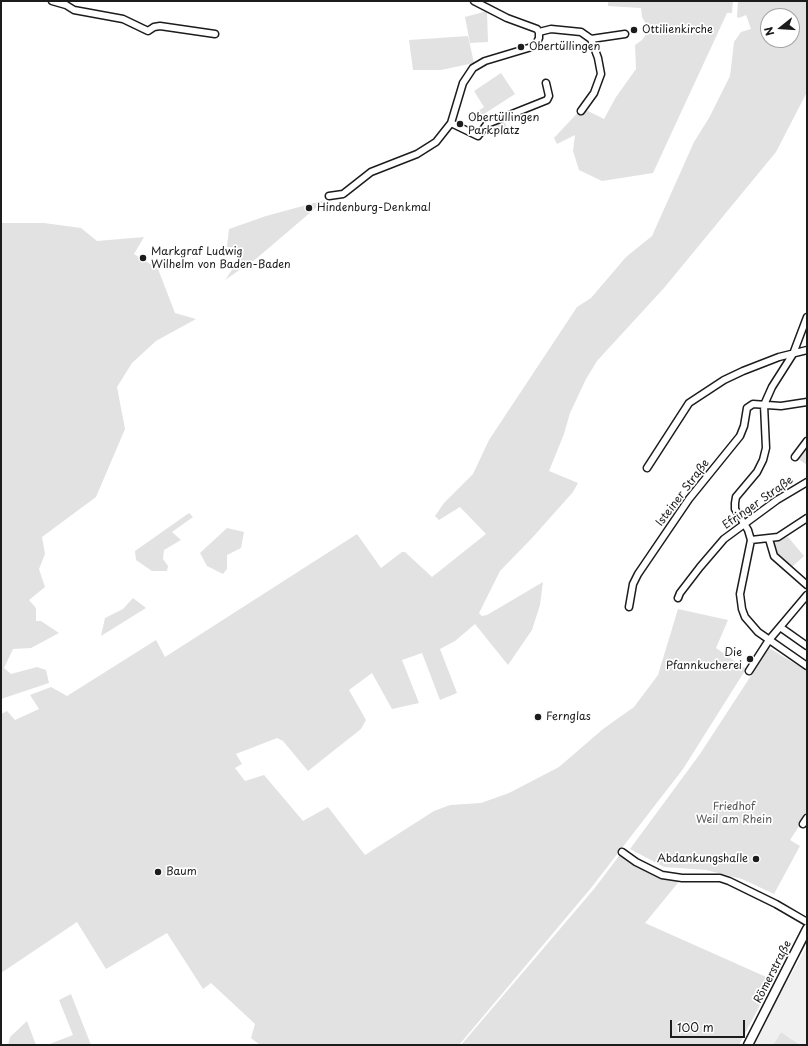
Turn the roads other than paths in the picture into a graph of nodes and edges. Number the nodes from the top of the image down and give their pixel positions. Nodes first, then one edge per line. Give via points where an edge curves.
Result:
1 (52, 1) edge
2 (474, 1) edge
3 (68, 3) edge
4 (539, 32) junction
5 (215, 34) dead end
6 (625, 34) dead end
7 (591, 39) junction
8 (546, 83) dead end
9 (581, 112) dead end
10 (451, 123) junction
11 (328, 196) dead end
12 (807, 317) edge
13 (807, 350) edge
14 (793, 354) junction
15 (807, 402) edge
16 (764, 405) junction
17 (807, 441) edge
18 (795, 457) dead end
19 (647, 468) dead end
20 (807, 482) edge
21 (807, 518) edge
22 (744, 524) junction
23 (769, 539) junction
24 (751, 540) junction
25 (807, 585) edge
26 (807, 595) edge
27 (678, 598) dead end
28 (629, 607) dead end
29 (780, 627) junction
30 (769, 640) junction
31 (807, 646) edge
32 (807, 666) edge
33 (749, 671) dead end
34 (807, 818) edge
35 (803, 824) dead end
36 (622, 852) dead end
37 (807, 922) edge
38 (807, 929) edge
39 (748, 1045) edge

1 - 3 street
2 - 4 street
3 - 5 street via 74,10 123,19 148,31 160,26
4 - 7 street via 551,29 581,32
4 - 10 street via 535,46 485,61 472,68 463,83
6 - 7 street
7 - 9 street via 601,74 594,93
8 - 10 street via 547,100 487,124 478,136
10 - 11 street via 427,149 378,168 343,194
12 - 14 street
13 - 14 street
14 - 16 street
14 - 19 street via 743,371 689,403
15 - 16 street via 781,406
16 - 22 street via 766,448 763,460 757,472 736,497 735,508
16 - 28 street, Isteiner Straße via 753,404 747,408 740,436 689,499 635,579
17 - 18 street
20 - 22 street, Efringer Straße
21 - 23 street via 787,533
22 - 24 street
22 - 27 street, Efringer Straße via 724,539
23 - 24 street
23 - 25 street via 774,556
24 - 30 street via 741,590 741,604 750,625
26 - 29 street
29 - 30 street
29 - 31 street
30 - 32 street
30 - 33 street
34 - 35 street
36 - 37 street via 662,875 720,878 729,881
38 - 39 street, Römerstraße

